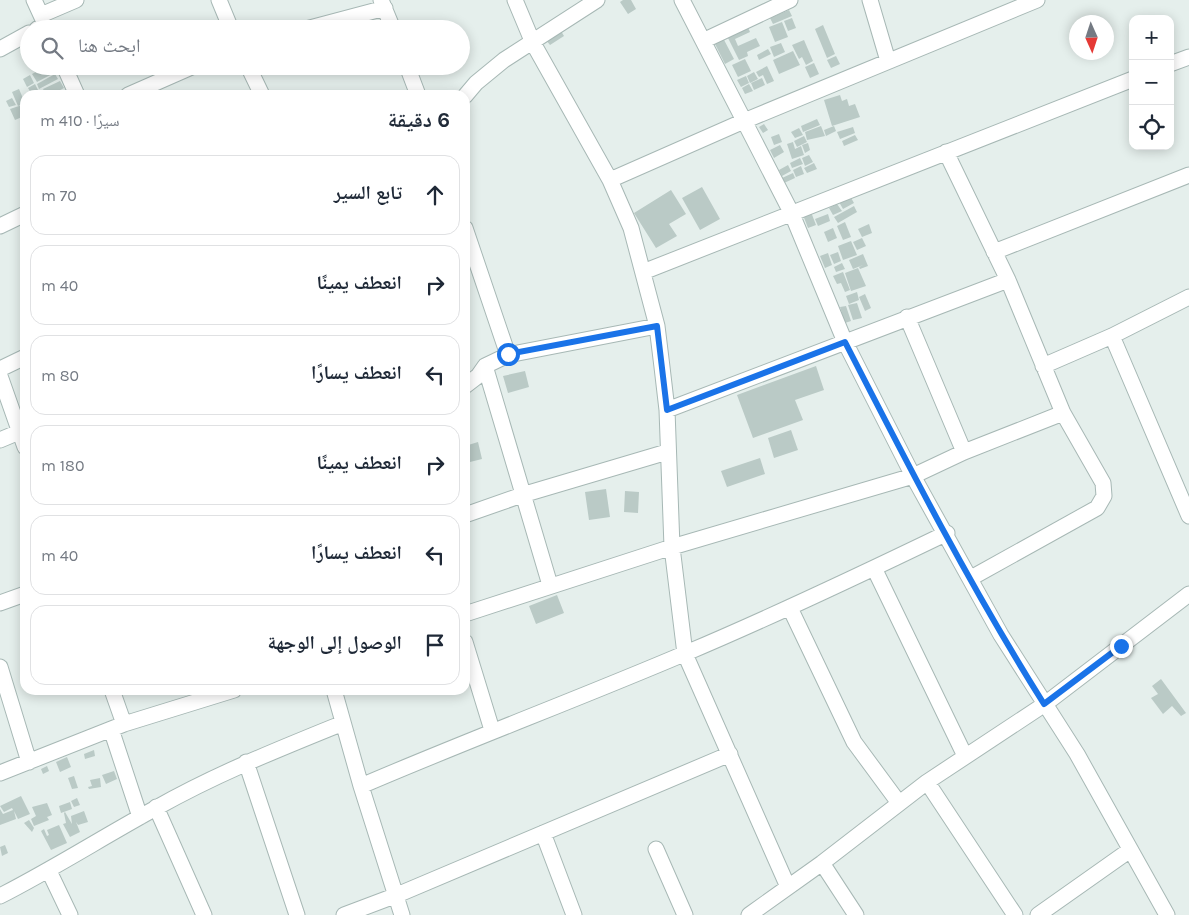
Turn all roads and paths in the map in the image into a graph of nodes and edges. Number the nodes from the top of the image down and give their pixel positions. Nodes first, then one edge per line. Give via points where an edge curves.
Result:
1 (34, 0) edge
2 (76, 0) edge
3 (219, 0) edge
4 (515, 0) edge
5 (597, 0) edge
6 (682, 0) edge
7 (790, 0) edge
8 (870, 0) edge
9 (1037, 0) edge
10 (383, 4) edge
11 (42, 20) edge
12 (48, 20) edge
13 (227, 20) edge
14 (334, 20) edge
15 (389, 20) edge
16 (20, 38) edge
17 (705, 40) junction
18 (533, 43) junction
19 (0, 49) edge
20 (1189, 57) edge
21 (888, 61) junction
22 (1174, 63) edge
23 (68, 75) edge
24 (174, 75) edge
25 (252, 75) edge
26 (410, 75) edge
27 (1129, 81) edge
28 (75, 90) edge
29 (139, 90) edge
30 (260, 90) edge
31 (416, 90) edge
32 (470, 90) edge
33 (744, 122) junction
34 (946, 152) junction
35 (1189, 175) edge
36 (610, 180) junction
37 (792, 214) junction
38 (20, 216) edge
39 (0, 226) edge
40 (470, 243) edge
41 (994, 252) junction
42 (643, 272) junction
43 (1008, 280) junction
44 (1189, 297) edge
45 (907, 318) junction
46 (657, 326) junction
47 (1112, 336) junction
48 (845, 342) junction
49 (508, 354) junction
50 (20, 359) edge
51 (485, 366) junction
52 (1043, 366) junction
53 (0, 369) edge
54 (0, 376) edge
55 (470, 382) edge
56 (667, 410) junction
57 (1063, 413) junction
58 (19, 432) joint
59 (0, 440) edge
60 (667, 452) junction
61 (964, 452) junction
62 (913, 476) junction
63 (522, 495) junction
64 (470, 513) edge
65 (1189, 516) edge
66 (946, 533) junction
67 (672, 547) junction
68 (874, 568) junction
69 (971, 578) junction
70 (550, 585) junction
71 (1189, 594) edge
72 (20, 596) edge
73 (0, 603) edge
74 (790, 608) junction
75 (470, 612) edge
76 (685, 654) junction
77 (470, 658) edge
78 (0, 667) edge
79 (113, 695) edge
80 (217, 695) edge
81 (335, 695) edge
82 (1044, 704) junction
83 (343, 723) junction
84 (117, 726) junction
85 (492, 730) junction
86 (730, 754) junction
87 (965, 756) junction
88 (29, 762) junction
89 (246, 762) junction
90 (0, 773) edge
91 (926, 782) junction
92 (361, 786) junction
93 (899, 803) junction
94 (156, 807) junction
95 (140, 817) junction
96 (543, 833) junction
97 (656, 849) dead end
98 (1130, 850) junction
99 (822, 863) junction
100 (50, 871) junction
101 (788, 887) junction
102 (397, 895) junction
103 (0, 896) edge
104 (70, 915) edge
105 (204, 915) edge
106 (297, 915) edge
107 (344, 915) edge
108 (402, 915) edge
109 (574, 915) edge
110 (685, 915) edge
111 (748, 915) edge
112 (856, 915) edge
113 (1016, 915) edge
114 (1038, 915) edge
115 (1167, 915) edge

1 - 11 street
2 - 12 street
3 - 13 street
4 - 18 street
5 - 18 street
6 - 17 street
7 - 17 street
8 - 21 street
9 - 21 street
10 - 14 street
10 - 15 street
16 - 19 street
17 - 33 street
18 - 32 street via 504,60
18 - 36 street
20 - 22 street
21 - 33 street
23 - 28 street
24 - 29 street
25 - 30 street
26 - 31 street
27 - 34 street
33 - 36 street
33 - 37 street
34 - 37 street
34 - 41 street
35 - 41 street
36 - 42 street via 632,228
37 - 42 street
37 - 48 street
38 - 39 street
40 - 49 street
41 - 43 street
42 - 46 street
43 - 45 street
43 - 52 street
44 - 47 street
45 - 48 street
45 - 61 street
46 - 49 street
46 - 56 street
47 - 52 street
47 - 65 street
48 - 56 street
48 - 62 street
49 - 51 street
50 - 53 street
51 - 55 street
51 - 63 street
52 - 57 street
54 - 58 street
56 - 60 street
57 - 61 street
57 - 69 street via 1103,483 1104,496 1097,508
58 - 59 street
60 - 63 street
60 - 67 street
61 - 62 street
62 - 66 street
62 - 67 street
63 - 64 street
63 - 70 street
66 - 68 street
66 - 69 street
67 - 70 street
67 - 76 street
68 - 74 street
68 - 87 street
69 - 82 street via 1001,635
70 - 75 street
71 - 82 street
72 - 73 street
74 - 76 street
74 - 93 street via 854,742
76 - 85 street
76 - 86 street
77 - 85 street
78 - 88 street
79 - 84 street
80 - 84 street
81 - 83 street
82 - 87 street
82 - 98 street
83 - 89 street
83 - 92 street
84 - 88 street
84 - 95 street
85 - 92 street
86 - 96 street
86 - 101 street
87 - 91 street
88 - 90 street
89 - 94 street
89 - 106 street
91 - 93 street
91 - 113 street
92 - 102 street
93 - 99 street
94 - 95 street
94 - 105 street
95 - 100 street
96 - 102 street
96 - 109 street
97 - 110 street
98 - 114 street
98 - 115 street
99 - 101 street
99 - 112 street
100 - 103 street
100 - 104 street
101 - 111 street
102 - 107 street
102 - 108 street

